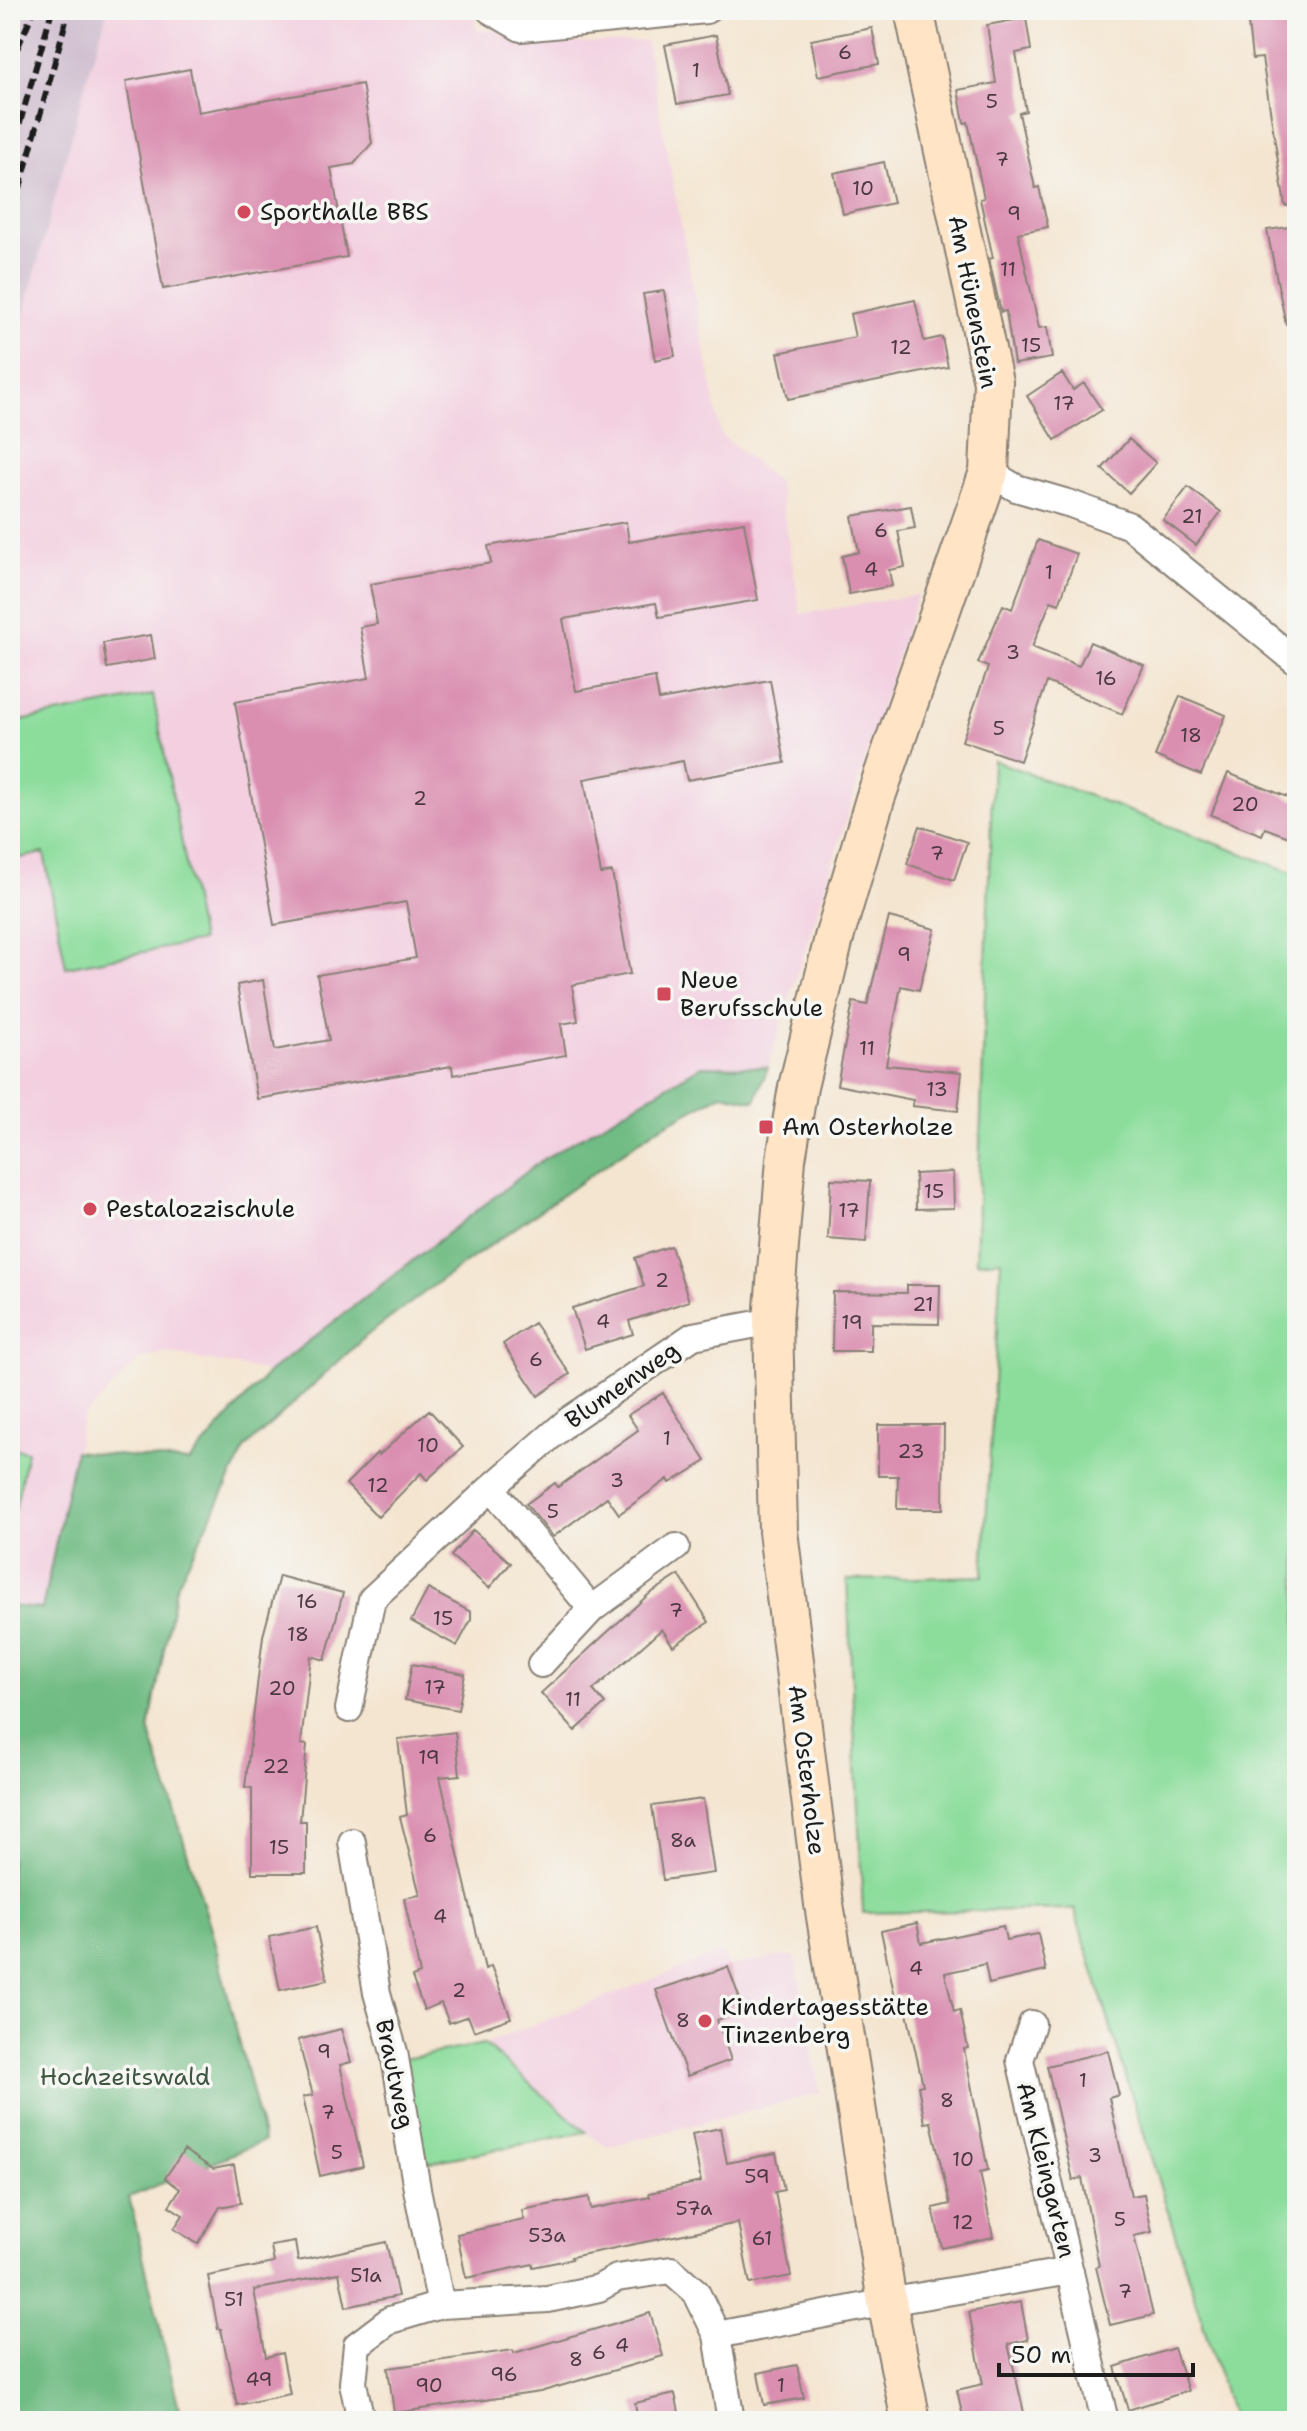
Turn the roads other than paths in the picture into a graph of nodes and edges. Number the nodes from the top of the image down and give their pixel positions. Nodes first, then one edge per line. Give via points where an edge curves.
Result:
1 (490, 10) edge
2 (706, 10) edge
3 (914, 10) edge
4 (989, 472) junction
5 (1297, 662) edge
6 (773, 1321) junction
7 (491, 1488) junction
8 (676, 1547) dead end
9 (592, 1609) junction
10 (541, 1664) dead end
11 (349, 1709) dead end
12 (352, 1842) dead end
13 (1032, 2024) dead end
14 (1070, 2271) junction
15 (887, 2302) junction
16 (441, 2305) junction
17 (717, 2335) junction
18 (361, 2421) edge
19 (731, 2421) edge
20 (911, 2421) edge
21 (1105, 2421) edge

1 - 2 street via 521,28
3 - 4 street, Am Hünenstein via 993,382
4 - 5 street via 1016,488 1130,526
4 - 6 street, Am Osterholze via 875,799 834,938 786,1159
6 - 7 street, Blumenweg via 693,1336 568,1421
6 - 15 street, Am Osterholze via 780,1547 824,1904
7 - 9 street
7 - 11 street, Blumenweg via 372,1599
8 - 9 street
9 - 10 street
12 - 16 street, Brautweg
13 - 14 street, Am Kleingarten via 1020,2060
14 - 15 street, Am Kleingarten
14 - 21 street, Am Kleingarten
15 - 17 street, Am Kleingarten
15 - 20 street, Am Osterholze
16 - 17 street via 548,2299 599,2288 617,2278 671,2270 696,2292
16 - 18 street via 390,2320 357,2345 353,2383
17 - 19 street

